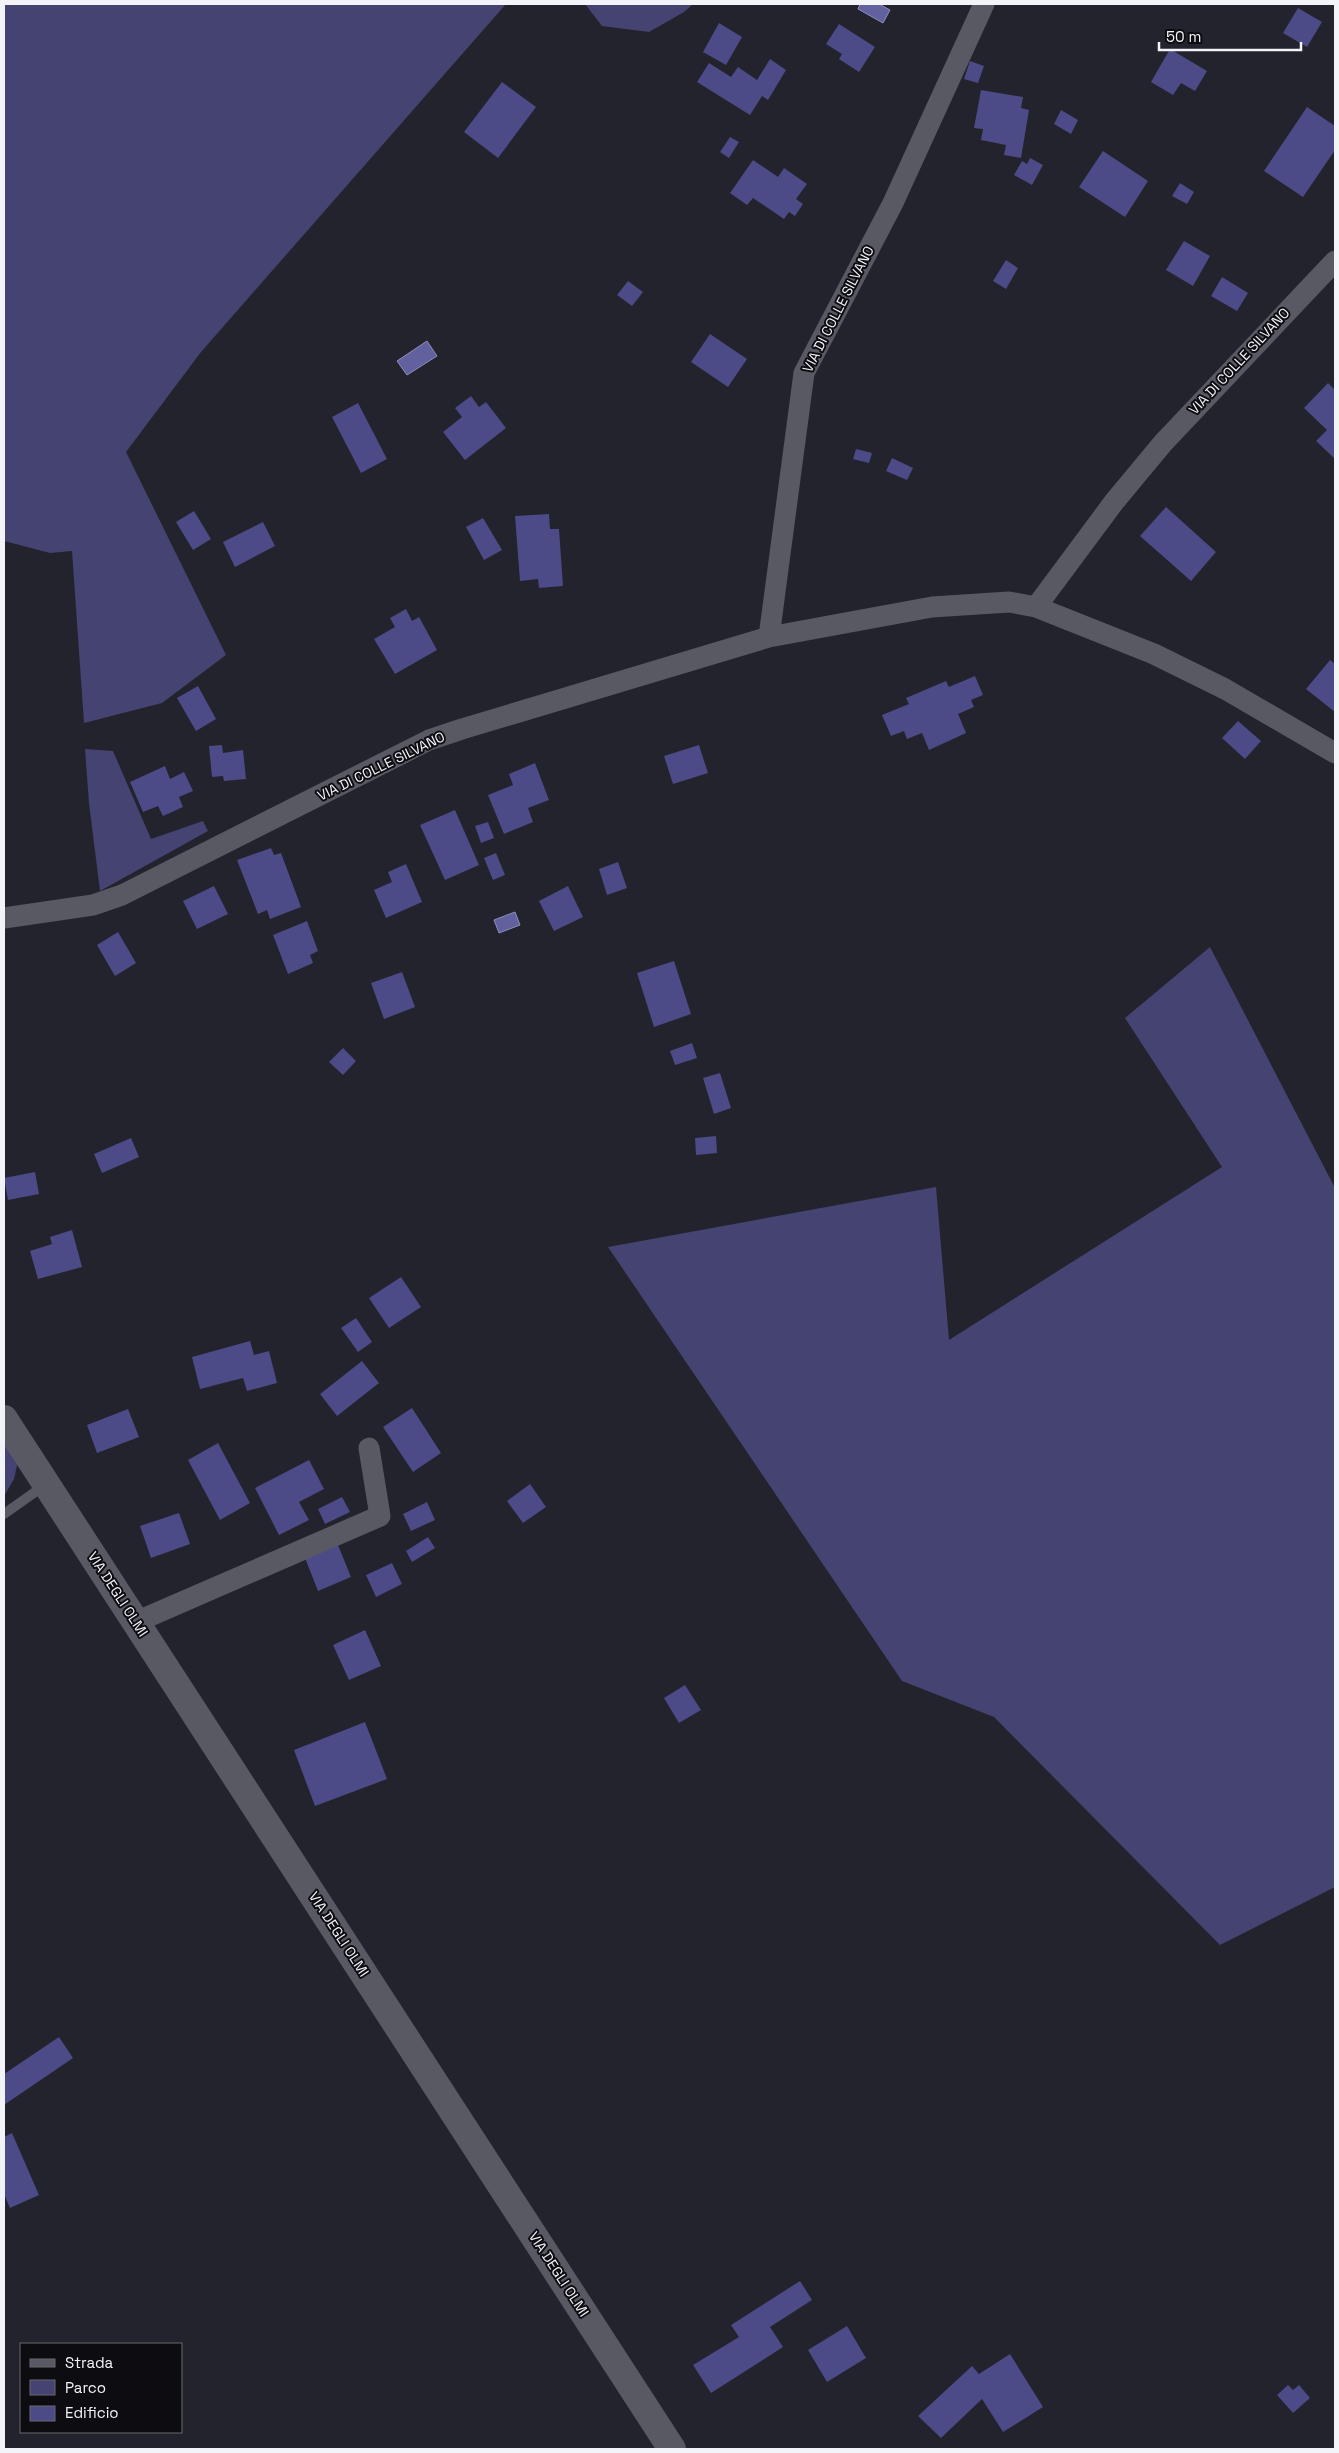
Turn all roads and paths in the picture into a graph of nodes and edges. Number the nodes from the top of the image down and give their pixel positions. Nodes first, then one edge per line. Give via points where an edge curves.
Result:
1 (984, 4) edge
2 (1335, 261) edge
3 (1036, 607) junction
4 (769, 637) junction
5 (1335, 753) edge
6 (4, 918) edge
7 (4, 1419) edge
8 (369, 1448) dead end
9 (46, 1485) junction
10 (4, 1514) edge
11 (136, 1622) junction
12 (672, 2449) edge

1 - 4 street, VIA DI COLLE SILVANO via 893,204 804,373
2 - 3 street, VIA DI COLLE SILVANO via 1229,370 1150,458
3 - 4 street, VIA DI COLLE SILVANO via 1008,602 946,605
3 - 5 street, VIA DI COLLE SILVANO via 1154,654
4 - 6 street, VIA DI COLLE SILVANO via 428,740 122,895 93,905
7 - 9 street, VIA DEGLI OLMI
8 - 11 street via 380,1516
9 - 10 lane
9 - 11 street, VIA DEGLI OLMI
11 - 12 street, VIA DEGLI OLMI

